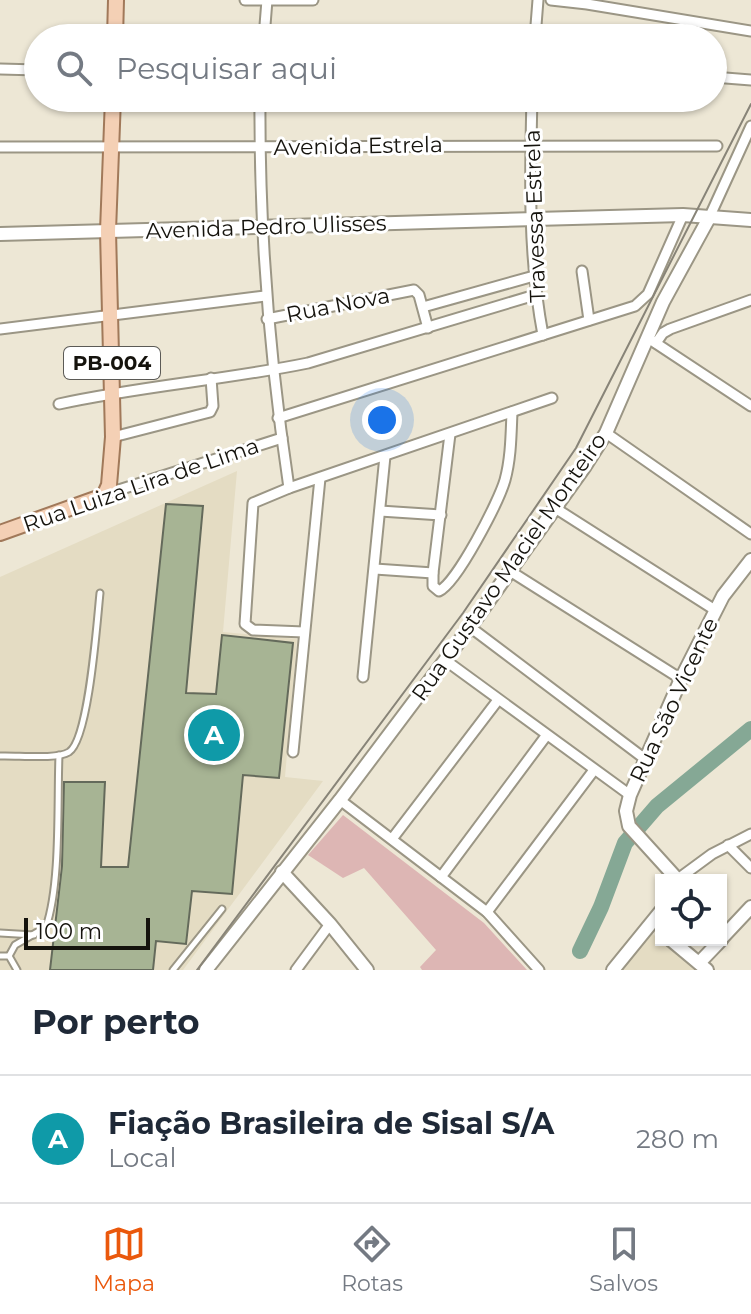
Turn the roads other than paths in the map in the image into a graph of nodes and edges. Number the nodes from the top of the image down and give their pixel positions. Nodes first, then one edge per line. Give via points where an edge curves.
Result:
1 (116, 0) edge
2 (245, 0) edge
3 (267, 0) edge
4 (313, 0) edge
5 (538, 0) edge
6 (551, 0) edge
7 (115, 24) edge
8 (265, 24) edge
9 (536, 24) edge
10 (706, 24) edge
11 (727, 27) edge
12 (751, 31) edge
13 (0, 69) edge
14 (24, 70) edge
15 (727, 78) edge
16 (751, 80) edge
17 (113, 112) edge
18 (260, 112) edge
19 (532, 112) edge
20 (751, 126) edge
21 (531, 144) junction
22 (717, 146) dead end
23 (746, 146) edge
24 (0, 147) edge
25 (260, 147) junction
26 (112, 148) junction
27 (683, 215) junction
28 (709, 218) junction
29 (751, 220) edge
30 (531, 221) junction
31 (262, 226) junction
32 (108, 231) junction
33 (0, 234) edge
34 (582, 271) dead end
35 (534, 276) junction
36 (535, 295) junction
37 (265, 296) junction
38 (751, 300) edge
39 (423, 307) junction
40 (109, 316) junction
41 (267, 319) junction
42 (589, 320) junction
43 (428, 328) junction
44 (0, 329) edge
45 (543, 335) junction
46 (652, 340) junction
47 (273, 370) junction
48 (211, 378) junction
49 (114, 392) junction
50 (552, 398) dead end
51 (59, 404) dead end
52 (751, 406) edge
53 (512, 412) junction
54 (278, 418) junction
55 (606, 433) junction
56 (450, 434) junction
57 (113, 437) junction
58 (282, 438) junction
59 (385, 456) junction
60 (320, 478) junction
61 (289, 488) junction
62 (105, 494) junction
63 (555, 508) junction
64 (380, 511) junction
65 (441, 515) junction
66 (0, 533) edge
67 (751, 534) edge
68 (751, 560) edge
69 (375, 569) junction
70 (510, 571) junction
71 (433, 573) junction
72 (100, 593) dead end
73 (715, 610) junction
74 (470, 627) junction
75 (304, 632) junction
76 (445, 660) junction
77 (363, 677) dead end
78 (681, 679) junction
79 (498, 700) junction
80 (546, 736) junction
81 (293, 752) dead end
82 (59, 755) junction
83 (0, 756) edge
84 (645, 759) junction
85 (594, 770) junction
86 (630, 795) junction
87 (340, 800) junction
88 (751, 834) edge
89 (392, 839) junction
90 (728, 845) junction
91 (751, 868) edge
92 (282, 872) junction
93 (673, 874) edge
94 (687, 874) edge
95 (441, 877) junction
96 (751, 907) edge
97 (222, 909) dead end
98 (487, 912) junction
99 (330, 924) junction
100 (655, 929) edge
101 (0, 933) edge
102 (727, 933) edge
103 (35, 935) junction
104 (678, 946) edge
105 (717, 946) edge
106 (0, 956) edge
107 (9, 956) junction
108 (703, 967) edge
109 (17, 970) edge
110 (173, 970) edge
111 (206, 970) edge
112 (296, 970) edge
113 (367, 970) edge
114 (539, 970) edge
115 (613, 970) edge

1 - 7 main road
2 - 3 street
3 - 4 street
3 - 8 street
5 - 9 street
6 - 10 street
11 - 12 street
13 - 14 street
15 - 16 street
17 - 26 main road, PB-004
18 - 25 street
19 - 21 street, Travessa Estrela
20 - 23 street, Rua Gustavo Maciel Monteiro
21 - 22 street, Avenida Estrela
21 - 25 street, Avenida Estrela
21 - 30 street, Travessa Estrela
23 - 28 street, Rua Gustavo Maciel Monteiro
24 - 26 street, Avenida Estrela
25 - 26 street, Avenida Estrela
25 - 31 street
26 - 32 main road, PB-004
27 - 28 street, Avenida Pedro Ulisses
27 - 30 street, Avenida Pedro Ulisses
27 - 42 street via 644,300
28 - 29 street, Avenida Pedro Ulisses
28 - 46 street, Rua Gustavo Maciel Monteiro via 663,302
30 - 31 street, Avenida Pedro Ulisses
30 - 35 street, Travessa Estrela
31 - 32 street, Avenida Pedro Ulisses
31 - 37 street
32 - 33 street, Avenida Pedro Ulisses
32 - 40 main road, PB-004
34 - 42 street
35 - 36 street, Travessa Estrela
35 - 39 street
36 - 43 street
36 - 45 street, Travessa Estrela
37 - 40 street
37 - 41 street
38 - 46 street
39 - 41 street, Rua Nova via 414,290
39 - 43 street, Rua Nova
40 - 44 street
40 - 49 main road, PB-004
41 - 47 street
42 - 45 street
43 - 47 street
45 - 54 street
46 - 52 street
46 - 55 street, Rua Gustavo Maciel Monteiro
47 - 48 street
47 - 54 street
48 - 49 street
48 - 57 street via 210,412
49 - 51 street
49 - 57 main road, PB-004
50 - 53 street
53 - 56 street
53 - 71 street via 510,454 498,500 442,590 434,588
54 - 58 street
55 - 63 street, Rua Gustavo Maciel Monteiro
55 - 67 street
56 - 59 street
56 - 65 street
57 - 62 main road, PB-004
58 - 61 street
58 - 62 street, Rua Luiza Lira de Lima
59 - 60 street
59 - 64 street
60 - 61 street
60 - 75 street
61 - 75 street via 253,503 245,624 253,630
62 - 66 main road, Rua Luiza Lira de Lima
63 - 70 street, Rua Gustavo Maciel Monteiro
63 - 73 street
64 - 65 street
64 - 69 street
65 - 71 street
68 - 73 street, Rua São Vicente
69 - 71 street
69 - 77 street
70 - 74 street, Rua Gustavo Maciel Monteiro
70 - 78 street
72 - 82 lane via 79,739 71,751
73 - 78 street, Rua São Vicente
74 - 76 street, Rua Gustavo Maciel Monteiro
74 - 84 street
75 - 81 street
76 - 79 street
76 - 87 street, Rua Gustavo Maciel Monteiro
78 - 84 street, Rua São Vicente
79 - 80 street
79 - 89 street
80 - 85 street
80 - 95 street
82 - 83 lane
82 - 103 lane via 50,916
84 - 86 street, Rua São Vicente
85 - 86 street
85 - 98 street
86 - 93 street, Rua São Vicente via 626,811 634,830
87 - 89 street
87 - 92 street, Rua Gustavo Maciel Monteiro
88 - 90 street
89 - 95 street
90 - 91 street
90 - 94 street
92 - 99 street
92 - 111 street, Rua Gustavo Maciel Monteiro
95 - 98 street
96 - 102 street
97 - 110 lane
98 - 114 street
99 - 112 street
99 - 113 street
100 - 115 street
101 - 103 lane
103 - 107 lane via 15,945
104 - 108 street
105 - 108 street
106 - 107 lane
107 - 109 lane

